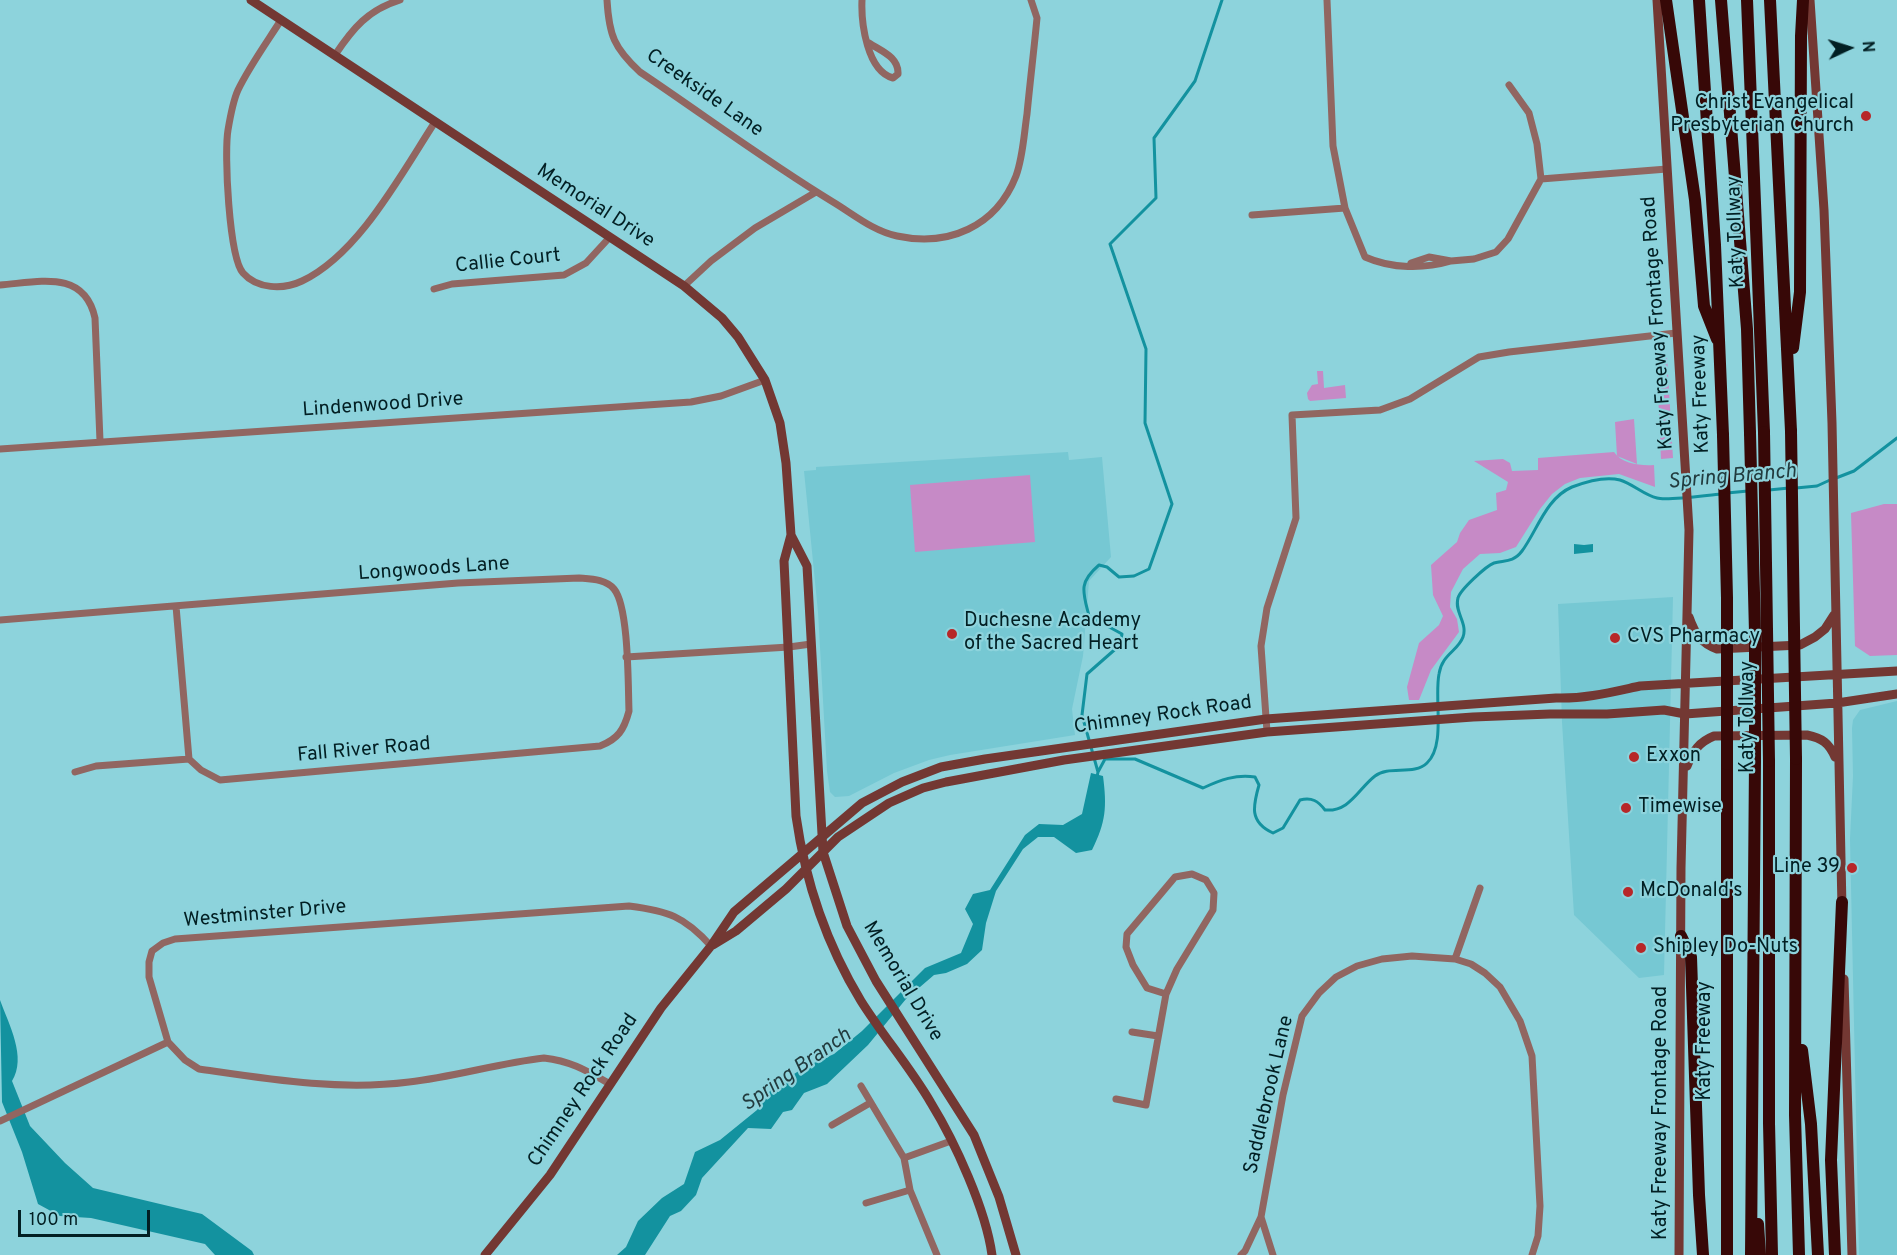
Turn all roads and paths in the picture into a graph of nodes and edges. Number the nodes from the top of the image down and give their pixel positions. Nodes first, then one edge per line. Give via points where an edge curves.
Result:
1 (251, 0) edge
2 (400, 0) edge
3 (608, 0) edge
4 (862, 0) edge
5 (1031, 0) edge
6 (1327, 0) edge
7 (1657, 0) edge
8 (1666, 0) edge
9 (1699, 0) edge
10 (1721, 0) edge
11 (1747, 0) edge
12 (1770, 0) edge
13 (1803, 0) edge
14 (1810, 0) edge
15 (281, 20) junction
16 (869, 43) junction
17 (335, 55) junction
18 (1509, 86) dead end
19 (435, 122) junction
20 (1666, 170) junction
21 (1541, 179) junction
22 (816, 192) junction
23 (1345, 208) junction
24 (1252, 215) dead end
25 (609, 238) junction
26 (0, 285) edge
27 (684, 286) junction
28 (434, 289) dead end
29 (1676, 333) junction
30 (1720, 348) junction
31 (765, 380) junction
32 (1789, 382) junction
33 (100, 441) junction
34 (0, 449) edge
35 (791, 535) junction
36 (176, 606) junction
37 (1687, 612) junction
38 (1835, 614) junction
39 (0, 620) edge
40 (811, 644) junction
41 (789, 647) junction
42 (626, 657) junction
43 (1897, 671) edge
44 (1836, 673) junction
45 (1685, 684) junction
46 (1897, 694) edge
47 (1549, 698) junction
48 (1837, 703) junction
49 (1550, 714) junction
50 (1685, 714) junction
51 (1266, 719) junction
52 (1267, 732) junction
53 (189, 759) junction
54 (985, 759) junction
55 (1838, 762) junction
56 (75, 772) dead end
57 (1684, 772) junction
58 (987, 773) junction
59 (821, 838) junction
60 (823, 852) junction
61 (801, 855) junction
62 (806, 869) junction
63 (1480, 888) dead end
64 (1842, 902) junction
65 (1681, 936) junction
66 (711, 946) junction
67 (1455, 960) junction
68 (1796, 993) junction
69 (1166, 994) junction
70 (1132, 1032) dead end
71 (1158, 1036) junction
72 (168, 1042) junction
73 (1752, 1072) junction
74 (610, 1084) junction
75 (861, 1086) dead end
76 (1116, 1099) dead end
77 (870, 1102) junction
78 (0, 1120) edge
79 (832, 1125) dead end
80 (951, 1141) junction
81 (904, 1158) junction
82 (910, 1190) junction
83 (866, 1203) dead end
84 (1261, 1217) junction
85 (485, 1255) edge
86 (937, 1255) edge
87 (993, 1255) edge
88 (1016, 1255) edge
89 (1241, 1255) edge
90 (1273, 1255) edge
91 (1532, 1255) edge
92 (1679, 1255) edge
93 (1703, 1255) edge
94 (1727, 1255) edge
95 (1750, 1255) edge
96 (1760, 1255) edge
97 (1772, 1255) edge
98 (1799, 1255) edge
99 (1818, 1255) edge
100 (1835, 1255) edge
101 (1852, 1255) edge

1 - 15 main road, Memorial Drive
2 - 17 street via 373,12 353,28
3 - 22 street, Creekside Lane via 609,26 616,46 640,72
4 - 16 street
5 - 22 street, Creekside Lane via 1037,18 1021,157 1016,177 990,215 961,232 933,240 896,236 879,231
6 - 23 street via 1333,146
7 - 20 main road, Katy Freeway Frontage Road
8 - 30 highway via 1695,200 1704,306
9 - 30 highway, Katy Freeway
10 - 73 highway, Katy Tollway, bridge via 1746,318 1750,433 1755,633
11 - 97 highway, Katy Tollway, bridge via 1764,432
12 - 32 highway
13 - 32 highway via 1800,292
14 - 38 main road via 1824,210
15 - 17 main road, Memorial Drive
15 - 19 street via 238,90 228,129 226,159 233,245 241,272 256,285 282,287 301,282 330,262 378,210
16 - 16 street via 894,59 898,74 893,78 878,69
17 - 19 main road, Memorial Drive
18 - 21 street via 1529,114
19 - 25 main road, Memorial Drive
20 - 21 street
20 - 29 main road, Katy Freeway Frontage Road
21 - 23 street via 1508,239 1496,252 1430,267 1382,264 1365,257
22 - 27 street via 755,228
23 - 24 street
25 - 27 main road, Memorial Drive
25 - 28 street, Callie Court via 586,263 564,275 452,284
26 - 33 street via 51,281 73,285 92,303
27 - 31 main road, Memorial Drive via 722,318
29 - 37 main road, Katy Freeway Frontage Road via 1689,530
29 - 51 street via 1479,357 1410,399 1380,411 1292,415 1296,518 1267,608 1260,646
30 - 94 highway, Katy Freeway, bridge via 1727,598
31 - 33 street, Lindenwood Drive via 691,402
31 - 35 main road, Memorial Drive via 780,423
32 - 68 highway, bridge
33 - 34 street, Lindenwood Drive
35 - 40 main road, Memorial Drive via 807,566
35 - 41 main road, Memorial Drive via 784,561
36 - 39 street, Longwoods Lane
36 - 42 street, Longwoods Lane via 458,583 598,580 614,589 622,611
36 - 53 street
37 - 38 main road via 1695,633 1705,645 1717,650 1800,645 1820,633
37 - 45 main road, Katy Freeway Frontage Road
38 - 44 main road
40 - 41 street
40 - 59 main road, Memorial Drive
41 - 42 street
41 - 61 main road, Memorial Drive
42 - 53 street, Fall River Road via 626,724 621,733 600,746 220,780
43 - 44 main road, Chimney Rock Road
44 - 45 main road, Chimney Rock Road
44 - 48 main road
45 - 47 main road, Chimney Rock Road
45 - 50 main road, Katy Freeway Frontage Road
46 - 48 main road, Chimney Rock Road
47 - 49 main road
47 - 51 main road, Chimney Rock Road
48 - 50 main road, Chimney Rock Road
48 - 55 main road
49 - 50 main road, Chimney Rock Road via 1664,710
49 - 52 main road, Chimney Rock Road
50 - 57 main road, Katy Freeway Frontage Road
51 - 52 street
51 - 54 main road, Chimney Rock Road
52 - 58 main road, Chimney Rock Road
53 - 56 street via 96,766
54 - 58 main road
54 - 59 main road, Chimney Rock Road via 941,767 902,782 862,803
55 - 57 main road via 1832,749 1815,736 1714,736 1702,741
55 - 64 main road
57 - 65 main road, Katy Freeway Frontage Road
58 - 60 main road, Chimney Rock Road via 922,788 889,803 838,837
59 - 60 main road, Memorial Drive
59 - 61 main road, Chimney Rock Road
60 - 62 main road, Chimney Rock Road
60 - 88 main road, Memorial Drive via 847,926 876,981 974,1134
61 - 62 main road, Memorial Drive
61 - 66 main road, Chimney Rock Road via 734,912
62 - 66 main road, Chimney Rock Road via 736,931
62 - 80 main road, Memorial Drive via 822,919 860,999 931,1102
63 - 67 street
64 - 100 highway via 1831,1160
64 - 101 main road
65 - 92 main road, Katy Freeway Frontage Road
65 - 93 highway via 1691,957
66 - 72 street, Westminster Drive via 694,927 674,915 629,906 175,939 152,951 148,976
66 - 74 main road, Chimney Rock Road via 661,1008
67 - 84 street, Saddlebrook Lane via 1412,956 1374,962 1336,977 1319,993 1302,1016
67 - 91 street, Saddlebrook Lane via 1471,964 1500,987 1520,1021 1532,1056 1540,1206
68 - 98 highway
68 - 99 highway via 1811,1124
69 - 69 street via 1147,988 1126,947 1127,934 1175,877 1192,874 1206,880 1214,892 1213,910
69 - 71 street
70 - 71 street
71 - 76 street via 1146,1105
72 - 74 street, Westminster Drive via 199,1069 311,1084 408,1083 544,1058 564,1060
72 - 78 street
73 - 95 highway
73 - 96 highway
74 - 85 main road, Chimney Rock Road via 550,1176
75 - 77 street
77 - 79 street
77 - 81 street
80 - 81 street
80 - 87 main road, Memorial Drive via 983,1216
81 - 82 street
82 - 83 street
82 - 86 street
84 - 89 street, Saddlebrook Lane
84 - 90 street, Saddlebrook Lane

